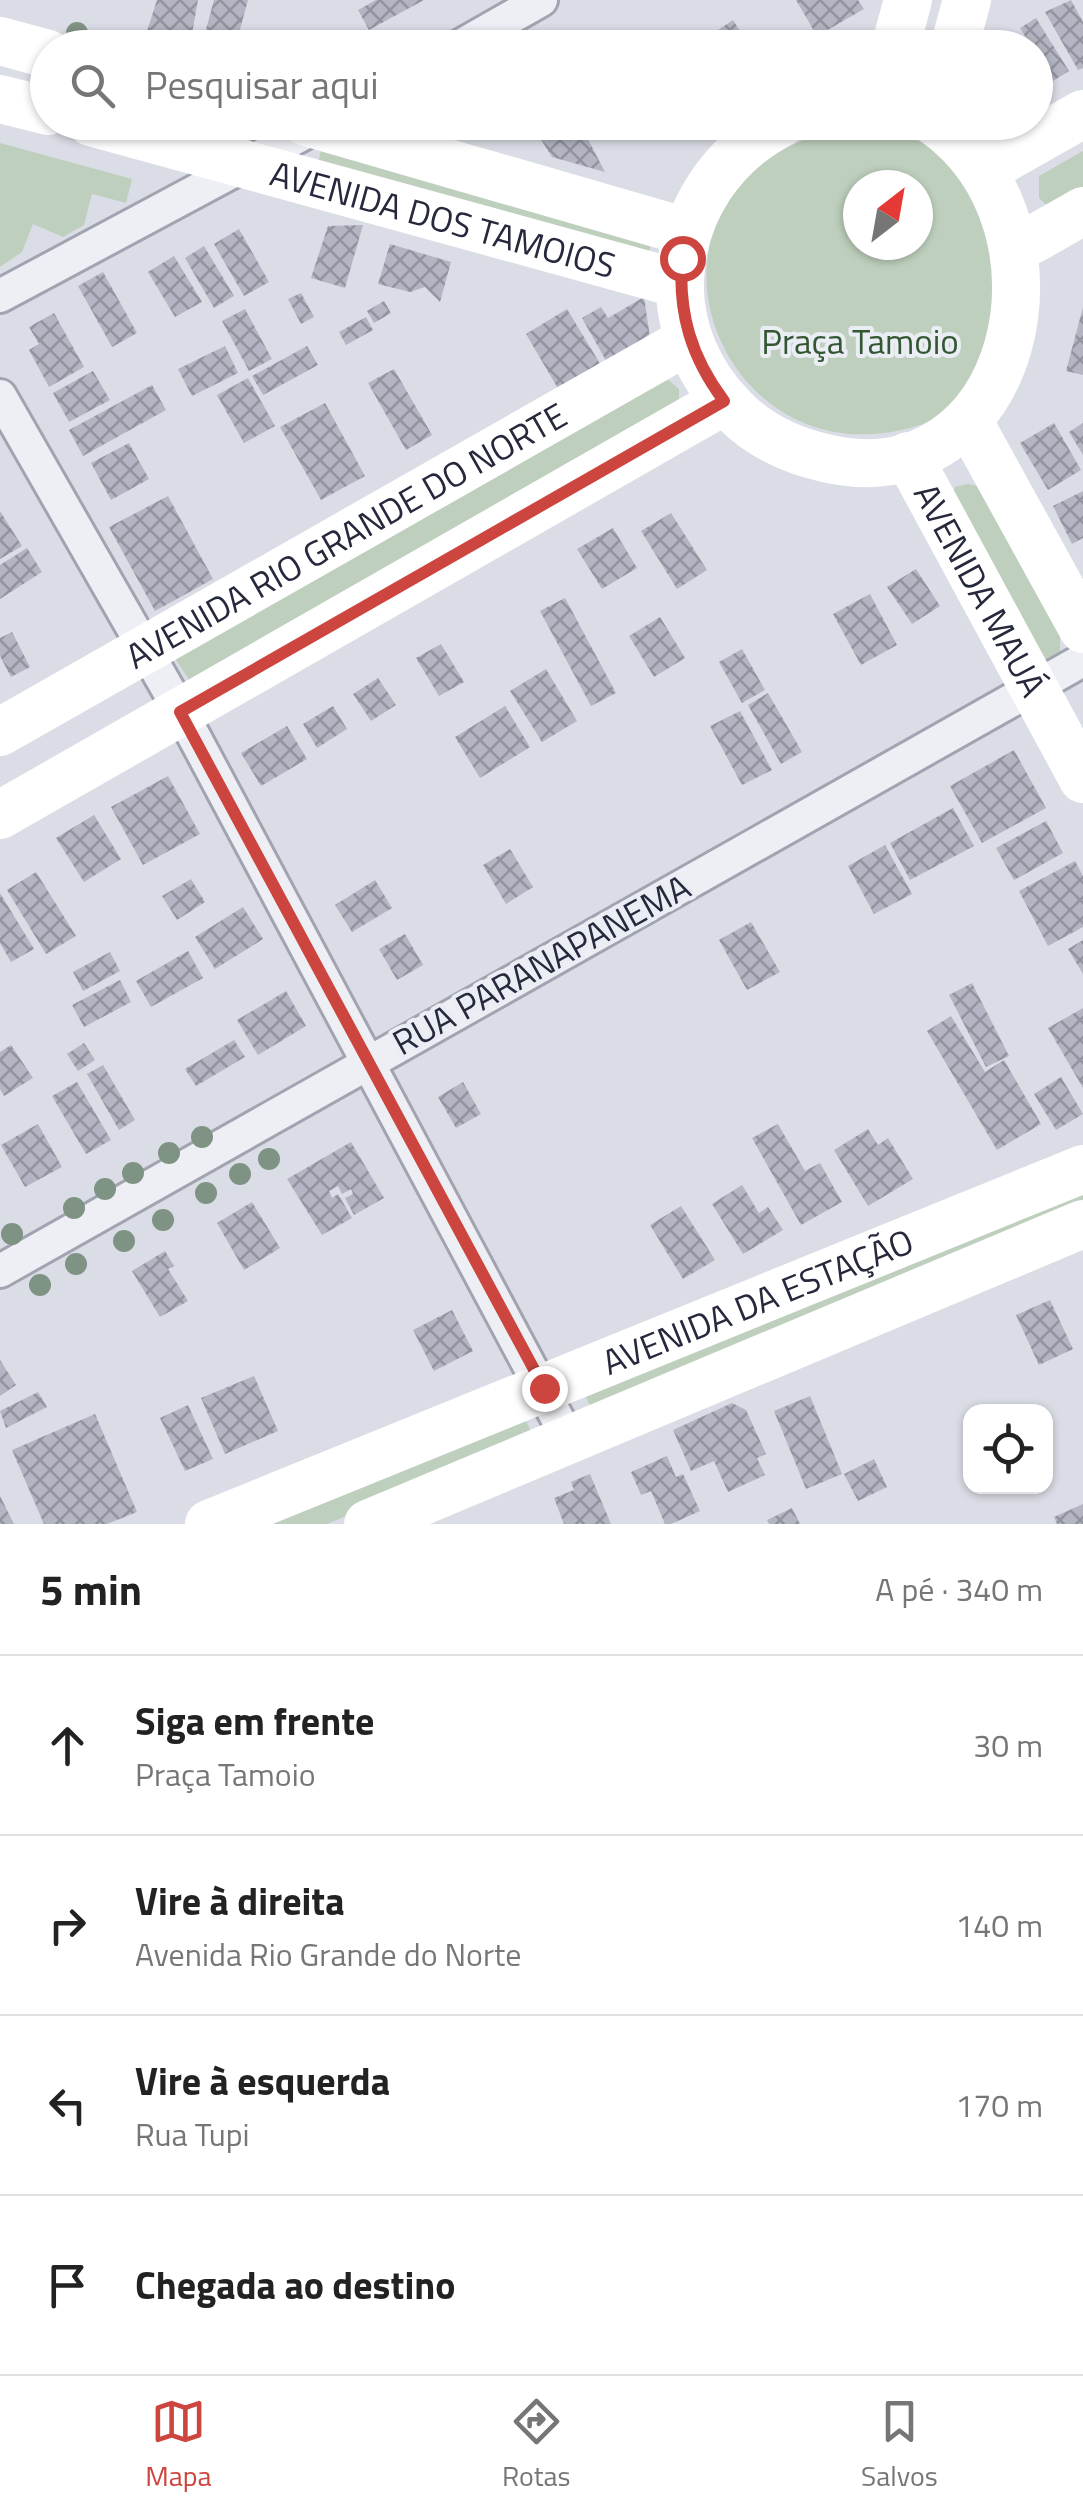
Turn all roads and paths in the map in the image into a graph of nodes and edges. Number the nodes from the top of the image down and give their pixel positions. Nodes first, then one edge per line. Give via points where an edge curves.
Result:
1 (541, 0) edge
2 (908, 0) edge
3 (968, 0) edge
4 (488, 30) edge
5 (900, 30) edge
6 (959, 30) edge
7 (0, 41) edge
8 (30, 49) edge
9 (0, 99) edge
10 (30, 106) edge
11 (1083, 114) edge
12 (1053, 131) edge
13 (161, 140) edge
14 (290, 140) edge
15 (372, 140) edge
16 (753, 140) edge
17 (959, 140) edge
18 (1037, 140) edge
19 (251, 163) junction
20 (993, 165) junction
21 (1083, 212) edge
22 (687, 232) junction
23 (1032, 240) junction
24 (680, 284) junction
25 (0, 296) edge
26 (689, 340) junction
27 (0, 396) edge
28 (724, 401) junction
29 (970, 424) junction
30 (908, 456) junction
31 (1083, 630) edge
32 (144, 649) junction
33 (1083, 660) edge
34 (1033, 688) junction
35 (180, 712) junction
36 (0, 732) edge
37 (1083, 779) edge
38 (0, 815) edge
39 (366, 1062) junction
40 (1083, 1169) edge
41 (1083, 1224) edge
42 (0, 1271) edge
43 (544, 1388) junction
44 (570, 1442) junction
45 (209, 1524) edge
46 (368, 1524) edge

1 - 4 street
2 - 5 street
3 - 6 street
7 - 8 street
9 - 10 street
11 - 12 street
13 - 19 street, AVENIDA DOS TAMOIOS
14 - 19 street
15 - 22 street, AVENIDA DOS TAMOIOS
16 - 22 street via 704,194
17 - 20 street
18 - 20 street
19 - 24 street, AVENIDA DOS TAMOIOS
19 - 25 street
20 - 23 street
21 - 23 street
22 - 24 street
23 - 29 street via 1038,281 1021,361
24 - 26 street
26 - 28 street
26 - 32 street, AVENIDA RIO GRANDE DO NORTE
27 - 32 street
28 - 30 street via 762,434 808,454 858,462
28 - 35 street, AVENIDA RIO GRANDE DO NORTE
29 - 30 street
29 - 31 street, AVENIDA MAUÁ
30 - 34 street, AVENIDA MAUÁ
32 - 35 street
32 - 36 street, AVENIDA RIO GRANDE DO NORTE
33 - 34 street, RUA PARANAPANEMA
34 - 37 street, AVENIDA MAUÁ
34 - 39 street, RUA PARANAPANEMA
35 - 38 street, AVENIDA RIO GRANDE DO NORTE
35 - 39 street
39 - 42 street, RUA PARANAPANEMA
39 - 43 street
40 - 43 street, AVENIDA DA ESTAÇÃO
41 - 44 street, AVENIDA DA ESTAÇÃO
43 - 44 street
43 - 45 street, AVENIDA DA ESTAÇÃO
44 - 46 street, AVENIDA DA ESTAÇÃO

